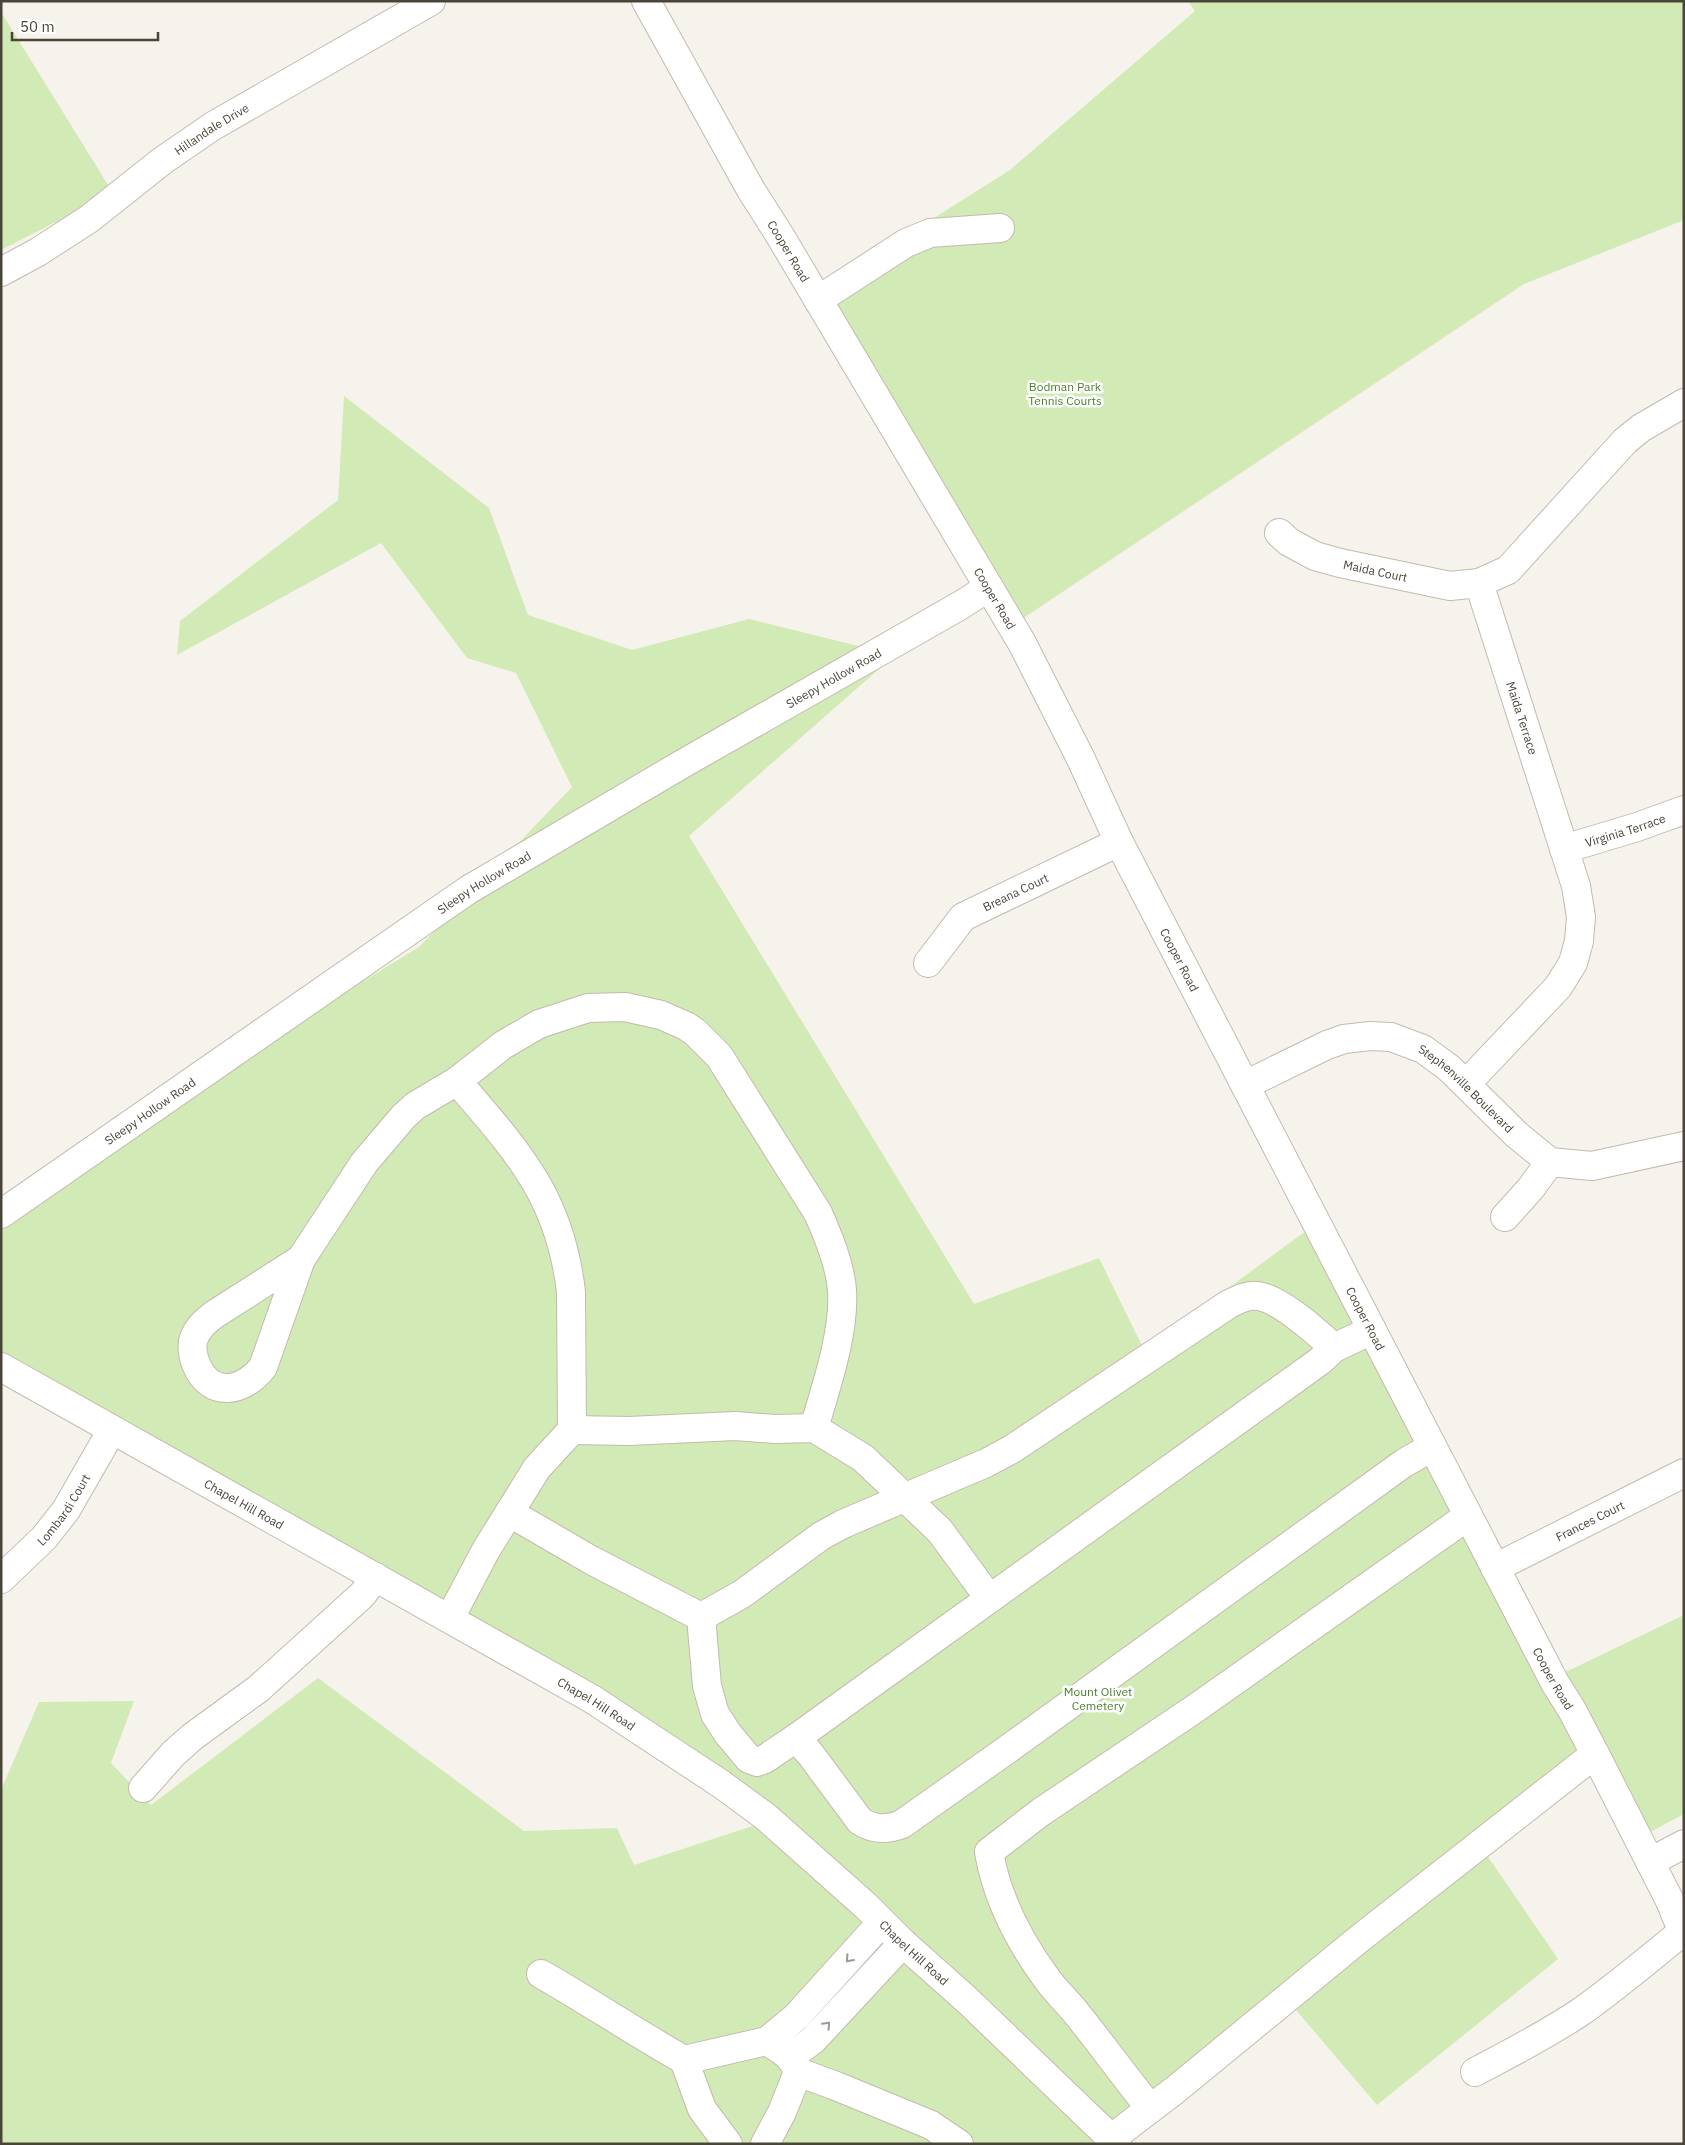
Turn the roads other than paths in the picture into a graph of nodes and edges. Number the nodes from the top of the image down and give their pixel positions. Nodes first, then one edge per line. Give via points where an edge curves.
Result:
1 (431, 1) edge
2 (646, 1) edge
3 (1000, 228) dead end
4 (1, 272) edge
5 (818, 300) junction
6 (1684, 403) edge
7 (1280, 532) dead end
8 (1479, 584) junction
9 (989, 587) junction
10 (1684, 810) edge
11 (1119, 842) junction
12 (1564, 849) junction
13 (928, 963) dead end
14 (457, 1080) junction
15 (1466, 1084) junction
16 (1245, 1085) junction
17 (1684, 1146) edge
18 (1550, 1162) junction
19 (1, 1214) edge
20 (1505, 1216) dead end
21 (301, 1259) junction
22 (1372, 1330) junction
23 (1334, 1348) junction
24 (1, 1367) edge
25 (814, 1428) junction
26 (112, 1430) junction
27 (572, 1430) junction
28 (1432, 1447) junction
29 (1684, 1472) edge
30 (905, 1498) junction
31 (510, 1513) junction
32 (1468, 1516) junction
33 (1495, 1568) junction
34 (376, 1576) junction
35 (1, 1579) edge
36 (988, 1598) junction
37 (701, 1617) junction
38 (450, 1618) junction
39 (796, 1738) junction
40 (1595, 1754) junction
41 (143, 1788) dead end
42 (1684, 1844) edge
43 (1650, 1862) junction
44 (881, 1923) junction
45 (1683, 1933) edge
46 (903, 1943) junction
47 (541, 1974) dead end
48 (768, 2041) junction
49 (684, 2060) junction
50 (794, 2065) junction
51 (1475, 2072) dead end
52 (1150, 2108) junction
53 (1115, 2141) edge
54 (728, 2144) edge
55 (765, 2144) edge
56 (959, 2144) edge

1 - 4 street, Hillandale Drive via 213,126 89,219
2 - 5 street, Cooper Road via 751,190
3 - 5 street via 930,233 906,243
5 - 9 street, Cooper Road
6 - 8 street via 1625,441 1508,570
7 - 8 street, Maida Court via 1288,542 1315,556 1340,563 1450,586
8 - 12 street, Maida Terrace
9 - 11 street, Cooper Road via 1022,643
9 - 19 street, Sleepy Hollow Road via 468,890
10 - 12 street, Virginia Terrace
11 - 13 street, Breana Court via 963,917
11 - 16 street, Cooper Road
12 - 15 street, Maida Terrace via 1576,886 1581,917 1579,941 1572,963 1558,987
14 - 21 street via 404,1116 364,1163
14 - 25 street via 503,1045 539,1024 588,1008 625,1007 661,1015 686,1026 706,1042 719,1056 818,1213 829,1240 842,1287 842,1304 827,1385
14 - 27 street via 531,1172 548,1202 561,1236 571,1292
15 - 16 street, Stephenville Boulevard via 1423,1049 1391,1037 1370,1036 1327,1045
15 - 18 street, Stephenville Boulevard via 1517,1135
16 - 22 street, Cooper Road
17 - 18 street via 1592,1166
18 - 20 street
21 - 21 street via 202,1324 192,1350 200,1372 216,1387 227,1389 246,1384 263,1367
22 - 23 street
22 - 28 street, Cooper Road
23 - 30 street via 1315,1330 1272,1300 1245,1296 1012,1449
23 - 36 street
24 - 26 street, Chapel Hill Road
25 - 27 street via 735,1426
25 - 30 street via 863,1458
26 - 34 street, Chapel Hill Road
26 - 35 street, Lombardi Court via 66,1510 39,1544
27 - 31 street via 537,1468
28 - 32 street, Cooper Road
28 - 39 street via 1404,1463 902,1824 880,1829 860,1821
29 - 33 street, Frances Court
30 - 36 street via 940,1531
30 - 37 street via 821,1536 742,1594
31 - 37 street via 591,1560
31 - 38 street
32 - 33 street, Cooper Road
32 - 52 street via 1202,1704 1040,1812 989,1852 1002,1900 1025,1947 1048,1981
33 - 40 street, Cooper Road
34 - 38 street, Chapel Hill Road
34 - 41 street via 362,1595 258,1689 173,1754
36 - 39 street
37 - 39 street via 707,1686 715,1714 728,1734 749,1759 757,1762
38 - 44 street, Chapel Hill Road via 601,1704 721,1784 766,1817
40 - 43 street, Cooper Road
40 - 52 street
42 - 43 street
43 - 45 street, Cooper Road
44 - 46 street, Chapel Hill Road
44 -> 48 street via 796,2017
45 - 51 street via 1581,2011
50 -> 46 street
46 - 53 street, Chapel Hill Road
47 - 49 street
48 - 49 street
48 - 50 street
49 - 54 street via 702,2109
50 - 55 street via 782,2112
50 - 56 street via 931,2125
52 - 53 street

